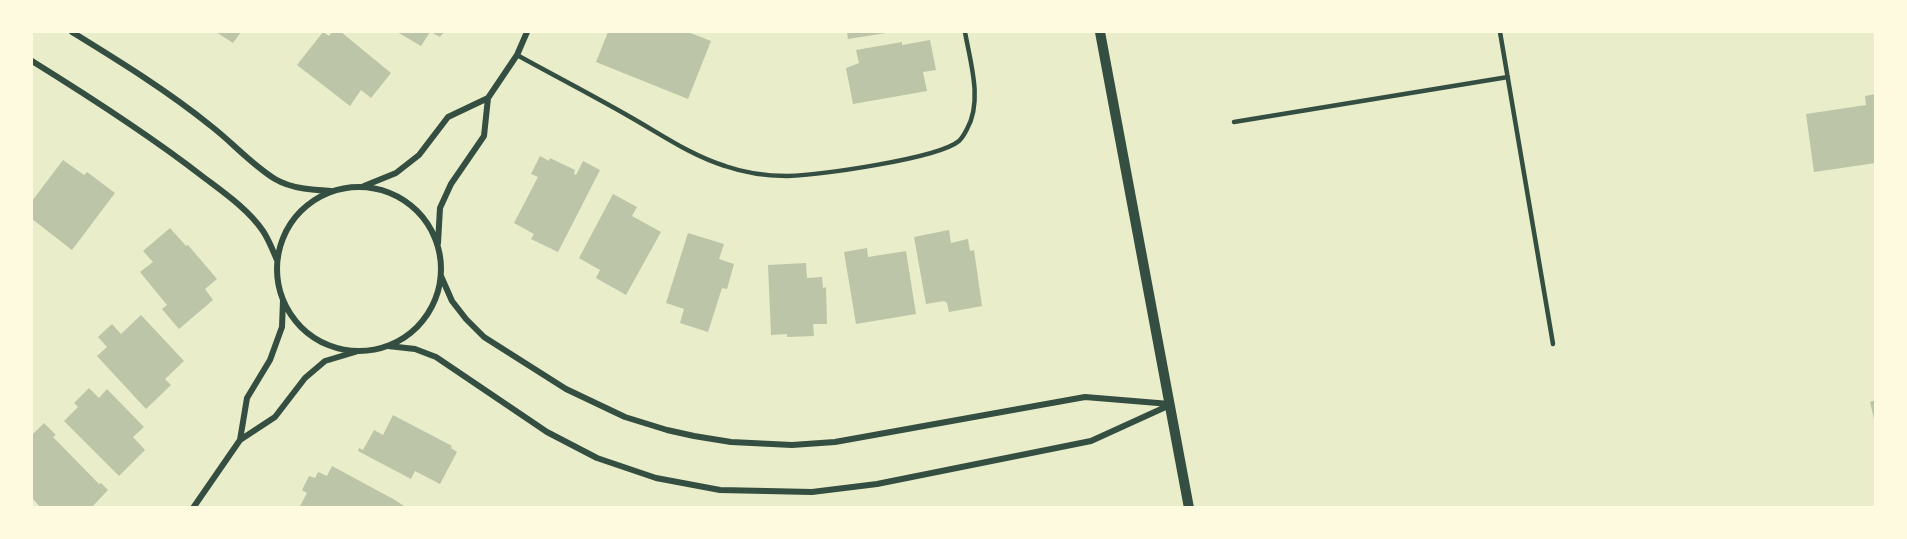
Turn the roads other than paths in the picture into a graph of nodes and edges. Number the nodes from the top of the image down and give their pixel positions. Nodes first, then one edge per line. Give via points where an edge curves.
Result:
1 (72, 32) edge
2 (527, 32) edge
3 (965, 32) edge
4 (1100, 32) edge
5 (1500, 32) edge
6 (517, 55) junction
7 (32, 61) edge
8 (1508, 77) junction
9 (488, 98) junction
10 (1234, 122) dead end
11 (363, 187) junction
12 (333, 191) junction
13 (438, 244) junction
14 (278, 261) junction
15 (441, 276) junction
16 (283, 299) junction
17 (1553, 344) dead end
18 (388, 346) junction
19 (355, 352) junction
20 (1171, 405) junction
21 (240, 440) junction
22 (193, 507) edge
23 (1189, 507) edge

1 - 12 street via 211,126 276,180 302,189
2 - 6 street
3 - 6 lane via 974,82 973,110 960,140 919,157 787,176 723,166
4 - 20 street
5 - 8 lane
6 - 9 street
7 - 14 street via 145,134 228,196 263,232
8 - 10 lane
8 - 17 lane
9 - 11 street via 448,117 419,155 396,173
9 - 13 street via 484,136 451,184 440,208
11 - 12 street
11 - 13 street via 387,192 409,204 426,222
12 - 14 street via 312,202 295,218 283,238
13 - 15 street
14 - 16 street
15 - 18 street via 436,299 425,319 408,336
15 - 20 street via 465,320 484,337 566,389 625,417 694,436 792,445 835,442 1085,397
16 - 19 street via 294,320 311,336 332,347
16 - 21 street via 282,327 270,360 247,398
18 - 19 street
18 - 20 street via 415,349 436,357 547,432 597,458 656,478 720,490 812,492 877,484 1091,441
19 - 21 street via 325,361 305,378 275,417
20 - 23 street
21 - 22 street

